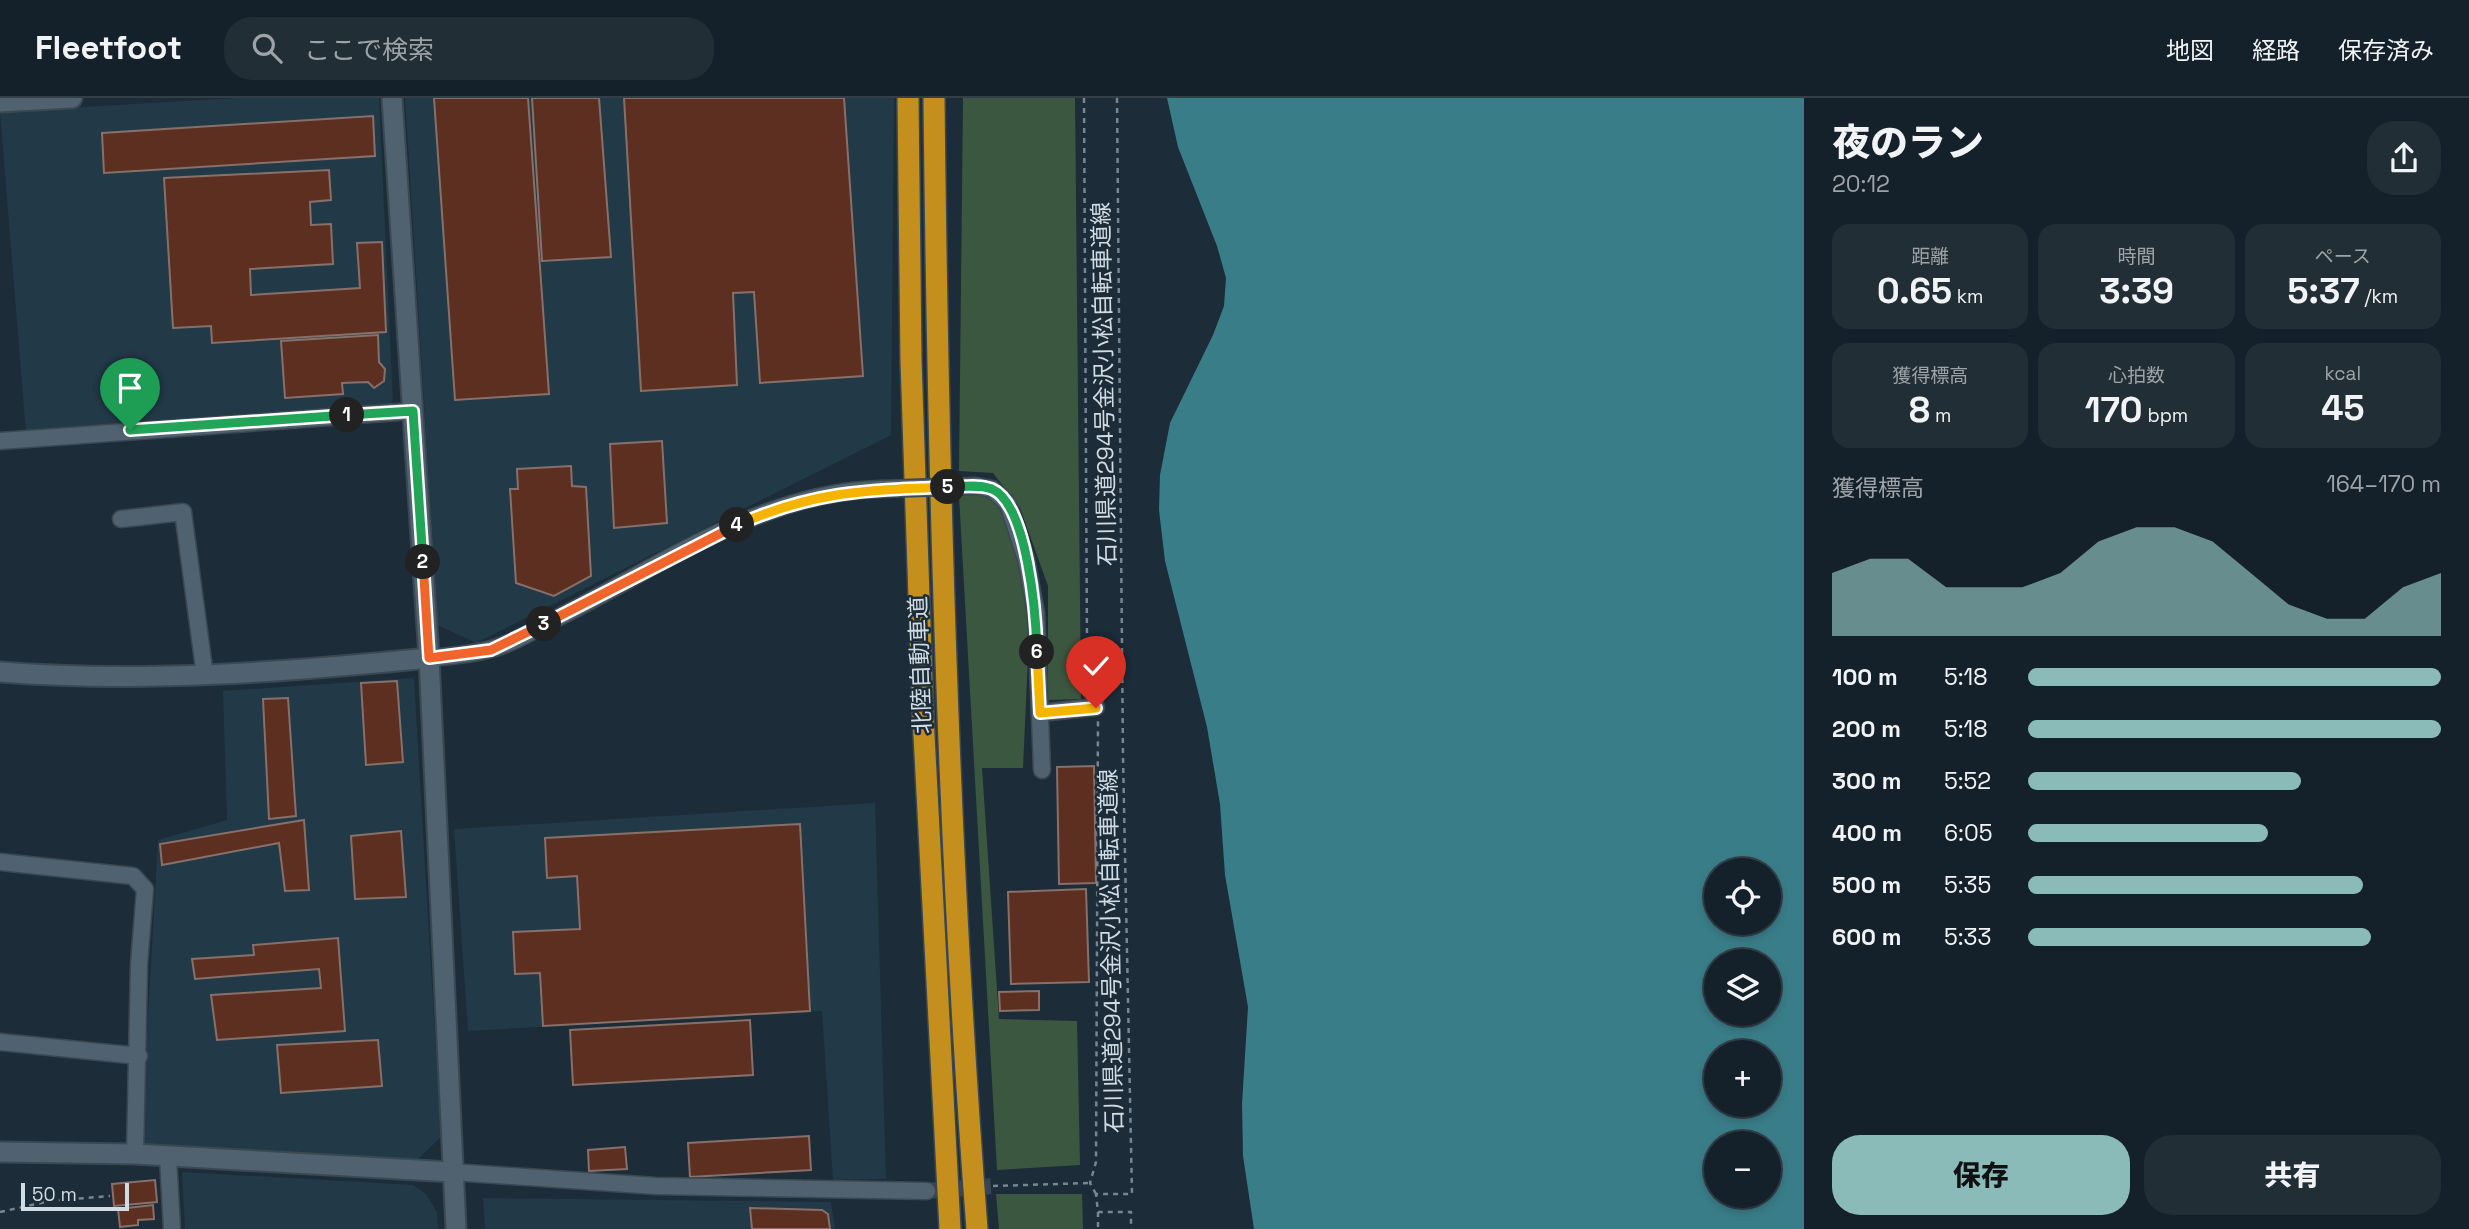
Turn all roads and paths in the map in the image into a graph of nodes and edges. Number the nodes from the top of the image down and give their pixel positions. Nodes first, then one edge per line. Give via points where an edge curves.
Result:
1 (72, 98) edge
2 (391, 98) edge
3 (908, 98) edge
4 (934, 98) edge
5 (1084, 98) edge
6 (1116, 98) edge
7 (0, 102) edge
8 (413, 411) junction
9 (0, 441) edge
10 (121, 519) dead end
11 (429, 658) junction
12 (0, 671) edge
13 (205, 677) junction
14 (1096, 708) junction
15 (1040, 713) junction
16 (1042, 770) dead end
17 (0, 862) edge
18 (0, 1041) edge
19 (139, 1056) junction
20 (0, 1152) edge
21 (135, 1154) junction
22 (168, 1157) junction
23 (452, 1172) junction
24 (1090, 1183) junction
25 (993, 1186) tunnel mouth
26 (927, 1191) tunnel mouth
27 (1096, 1194) junction
28 (110, 1196) dead end
29 (0, 1212) edge
30 (1098, 1212) junction
31 (172, 1229) edge
32 (456, 1229) edge
33 (950, 1229) edge
34 (977, 1229) edge
35 (1098, 1229) edge
36 (1132, 1229) edge

1 - 7 street
2 - 8 street
3 - 33 highway, 北陸自動車道 via 922,702
4 - 34 highway, 北陸自動車道 via 947,706
5 - 14 path via 1087,643
6 - 27 path, 石川県道294号金沢小松自転車道線 via 1132,1194
8 - 9 street
8 - 11 street
10 - 13 street via 183,512
11 - 13 street
11 - 15 street, bridge via 491,650 712,535 814,497 880,489 976,486 992,489 1009,504 1017,524 1036,613
11 - 23 street
12 - 13 street via 50,676
14 - 15 street
14 - 24 path via 1096,1162
15 - 16 street
17 - 19 street via 134,876 145,889
18 - 19 street
19 - 21 street
20 - 21 street
21 - 22 street
22 - 23 street
22 - 31 street
23 - 26 street via 656,1186
23 - 32 street
24 - 25 path
24 - 27 path
27 - 30 path
28 - 29 path
30 - 35 path
30 - 36 path via 1131,1212

